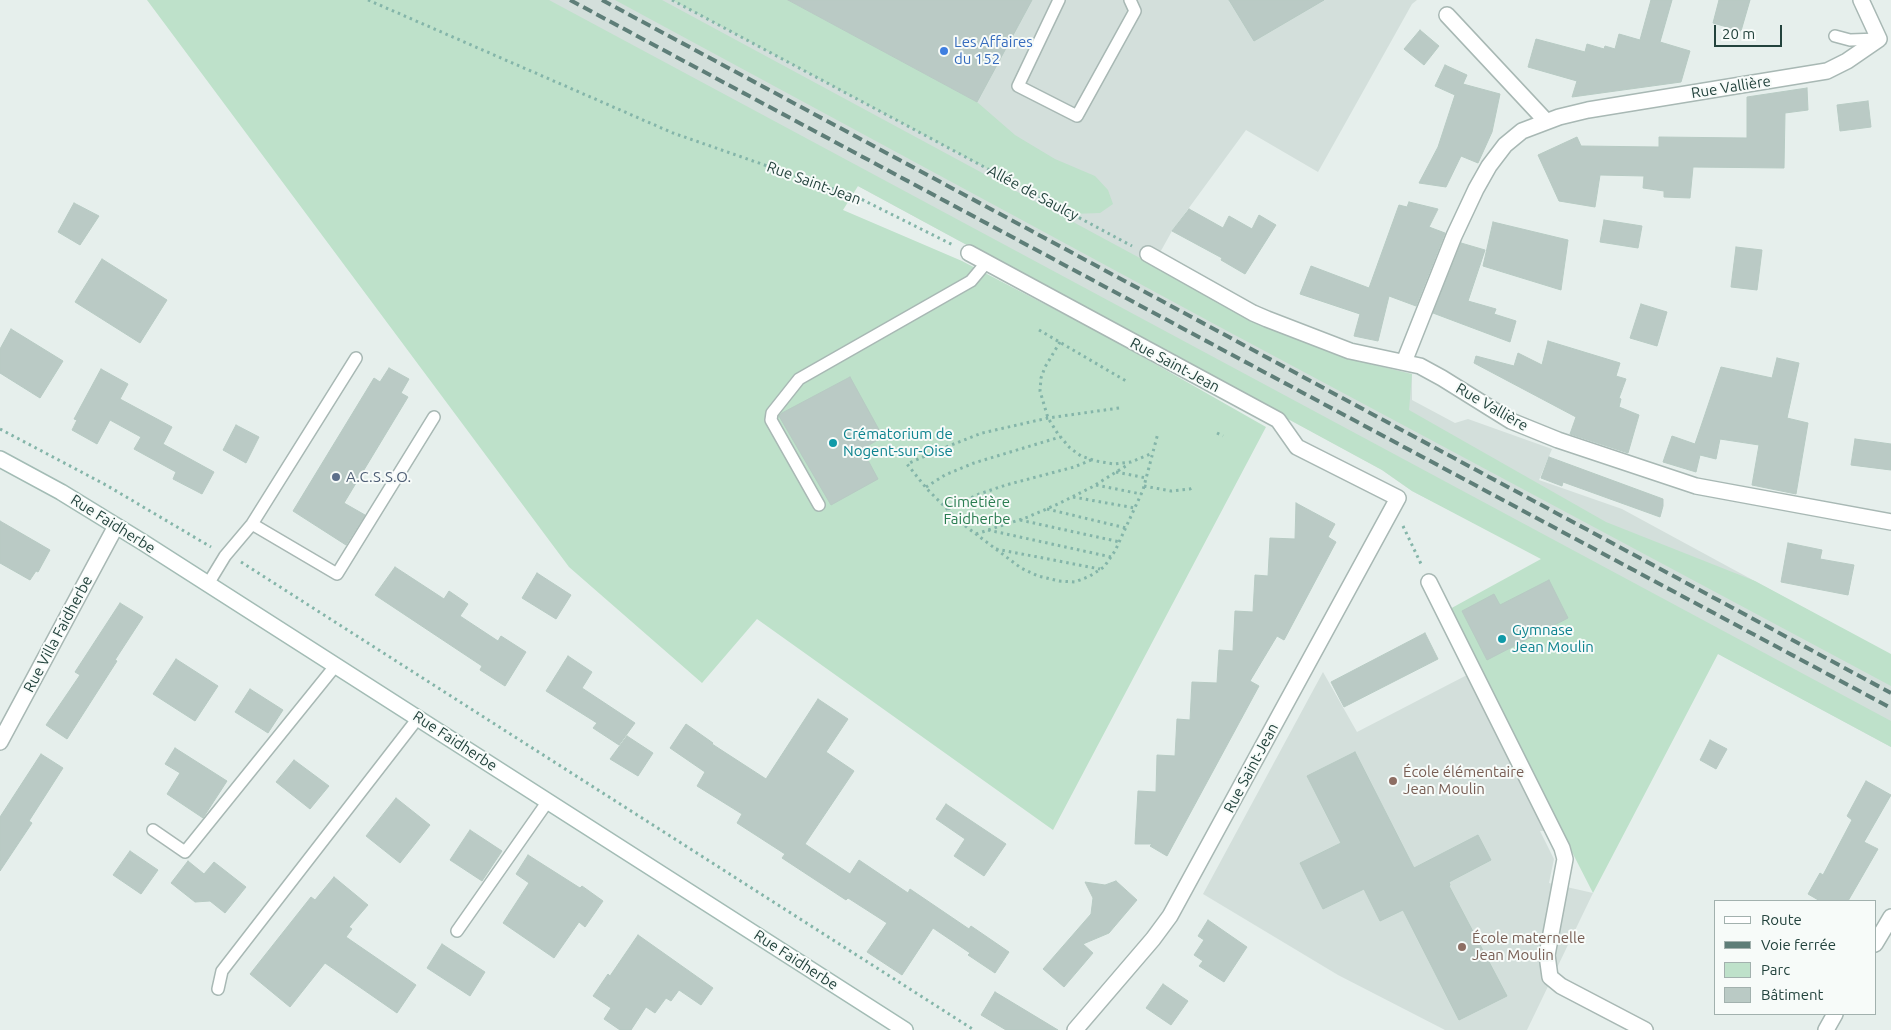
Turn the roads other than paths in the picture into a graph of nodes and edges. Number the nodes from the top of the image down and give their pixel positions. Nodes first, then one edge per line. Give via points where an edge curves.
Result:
1 (1059, 0) edge
2 (1130, 0) edge
3 (1861, 0) edge
4 (1447, 15) dead end
5 (1835, 36) dead end
6 (1885, 40) edge
7 (1546, 121) junction
8 (969, 253) road end
9 (1148, 254) road end
10 (986, 263) junction
11 (356, 358) dead end
12 (1404, 362) junction
13 (434, 417) dead end
14 (0, 459) edge
15 (819, 505) dead end
16 (1891, 522) edge
17 (252, 524) junction
18 (116, 526) junction
19 (1429, 582) road end
20 (208, 584) junction
21 (336, 665) junction
22 (418, 718) junction
23 (0, 742) edge
24 (548, 801) junction
25 (153, 830) dead end
26 (1891, 917) edge
27 (457, 931) dead end
28 (1876, 942) edge
29 (218, 989) dead end
30 (1834, 1015) edge
31 (905, 1030) edge
32 (1075, 1030) edge
33 (1645, 1030) edge
34 (1826, 1030) edge

1 - 2 lane via 1018,86 1077,116 1135,11
3 - 6 street
4 - 7 street
5 - 6 lane via 1850,40
6 - 7 street, Rue Vallière via 1827,71 1588,110
7 - 12 street, Rue Vallière via 1522,131 1505,144 1483,176 1454,236
8 - 10 street, Rue Saint-Jean
9 - 12 street via 1267,319 1350,351
10 - 15 lane via 971,281 798,379 772,413 771,420
10 - 32 street, Rue Saint-Jean via 1278,420 1297,447 1398,498 1170,916
11 - 17 lane
12 - 16 street, Rue Vallière via 1430,371 1527,428 1678,481
13 - 17 lane via 337,574
14 - 18 street, Rue Faidherbe
17 - 20 lane via 225,556
18 - 20 street, Rue Faidherbe
18 - 23 street, Rue Villa Faidherbe
19 - 33 street via 1562,848 1565,859 1547,955 1550,977 1561,986
20 - 21 street, Rue Faidherbe
21 - 22 street, Rue Faidherbe
21 - 25 lane via 185,852
22 - 24 street, Rue Faidherbe
22 - 29 lane via 222,972
24 - 27 lane
24 - 31 street, Rue Faidherbe
26 - 28 street
30 - 34 street

